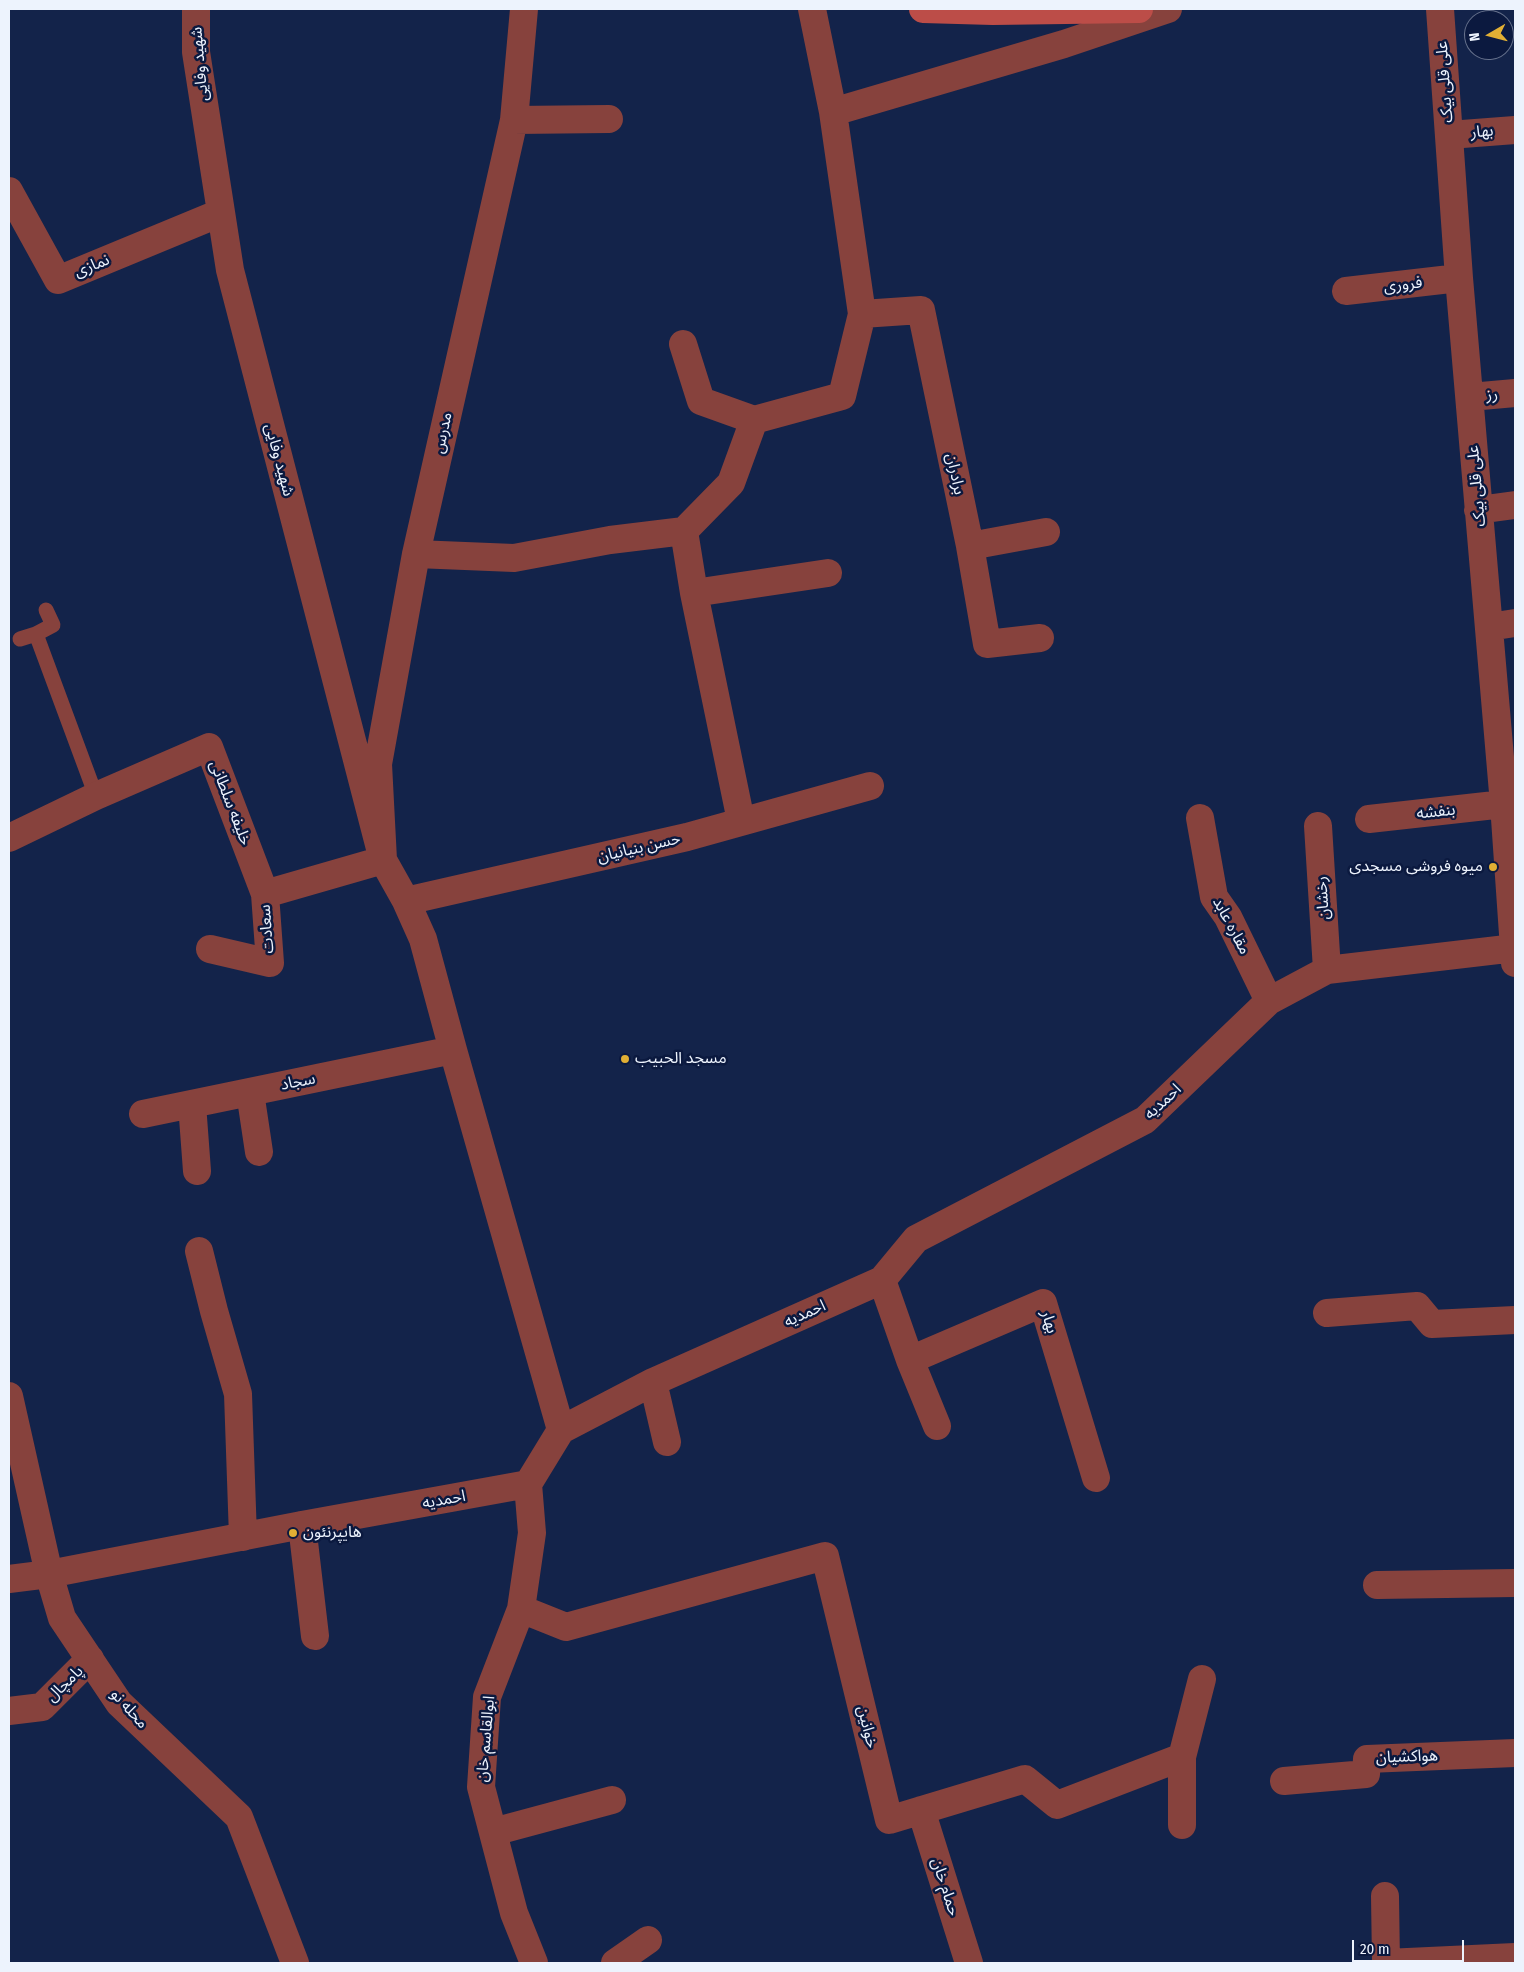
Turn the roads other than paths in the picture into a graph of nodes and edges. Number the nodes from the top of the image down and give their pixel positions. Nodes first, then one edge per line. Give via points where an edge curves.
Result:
1 (196, 9) edge
2 (524, 9) edge
3 (812, 9) edge
4 (923, 9) edge
5 (1139, 9) edge
6 (1168, 9) edge
7 (1440, 9) edge
8 (833, 112) junction
9 (609, 119) dead end
10 (514, 120) junction
11 (1515, 130) edge
12 (1449, 135) junction
13 (9, 191) edge
14 (220, 213) junction
15 (1459, 278) junction
16 (1346, 292) dead end
17 (862, 314) junction
18 (683, 344) dead end
19 (1515, 393) edge
20 (1470, 397) junction
21 (754, 420) junction
22 (1515, 505) edge
23 (1478, 510) junction
24 (684, 531) junction
25 (1046, 532) dead end
26 (970, 546) junction
27 (416, 554) junction
28 (828, 573) dead end
29 (694, 593) junction
30 (46, 610) dead end
31 (1502, 625) edge
32 (36, 634) junction
33 (1040, 638) dead end
34 (20, 639) dead end
35 (1506, 720) edge
36 (870, 786) dead end
37 (96, 796) junction
38 (1504, 804) junction
39 (1200, 818) dead end
40 (1369, 819) dead end
41 (742, 821) junction
42 (1318, 826) dead end
43 (9, 838) edge
44 (383, 860) junction
45 (264, 894) junction
46 (406, 901) junction
47 (210, 949) dead end
48 (1515, 953) edge
49 (1327, 970) junction
50 (1270, 1001) junction
51 (453, 1050) junction
52 (250, 1092) junction
53 (192, 1104) junction
54 (143, 1114) dead end
55 (260, 1152) dead end
56 (197, 1171) dead end
57 (199, 1251) dead end
58 (882, 1280) junction
59 (1327, 1312) dead end
60 (1515, 1320) edge
61 (910, 1360) junction
62 (653, 1382) junction
63 (9, 1396) edge
64 (937, 1426) dead end
65 (561, 1430) junction
66 (667, 1442) dead end
67 (1096, 1478) dead end
68 (528, 1484) junction
69 (302, 1525) junction
70 (243, 1536) junction
71 (49, 1574) junction
72 (9, 1579) edge
73 (1515, 1583) edge
74 (1377, 1585) dead end
75 (521, 1608) junction
76 (316, 1636) dead end
77 (90, 1660) junction
78 (1202, 1680) dead end
79 (9, 1711) edge
80 (1515, 1753) edge
81 (1182, 1757) junction
82 (1284, 1781) dead end
83 (612, 1800) dead end
84 (921, 1810) junction
85 (1182, 1824) dead end
86 (493, 1832) junction
87 (1385, 1896) dead end
88 (648, 1940) dead end
89 (1515, 1957) edge
90 (295, 1963) edge
91 (534, 1963) edge
92 (615, 1963) edge
93 (970, 1963) edge

1 - 14 street, شهید وفایی via 196,52
2 - 10 street, مدرس
3 - 8 street
4 - 5 main road
6 - 8 street via 1064,44
7 - 12 street, علی قلی بیک
8 - 17 street
9 - 10 street
10 - 27 street, مدرس
11 - 12 street, بهار
12 - 15 street, علی قلی بیک
13 - 14 street, نمازی via 58,280
14 - 44 street, شهید وفایی via 230,270
15 - 16 street, فروری
15 - 20 street, علی قلی بیک
17 - 21 street via 842,396
17 - 26 street, برادران via 921,310
18 - 21 street via 700,401
19 - 20 street, رز
20 - 23 street, علی قلی بیک
21 - 24 street via 731,483
22 - 23 street
23 - 31 street, علی قلی بیک
24 - 27 street via 610,540 514,558
24 - 29 street
25 - 26 street
26 - 33 street, برادران via 987,644
27 - 44 street, مدرس via 378,764
28 - 29 street
29 - 41 street
30 - 32 lane via 53,625
31 - 35 street, علی قلی بیک
32 - 34 lane
32 - 37 lane
35 - 38 street, علی قلی بیک
36 - 41 street, حسن بنیانیان
37 - 43 street, خلیفه سلطانی
37 - 45 street, خلیفه سلطانی via 209,747
38 - 40 street, بنفشه
38 - 48 street, علی قلی بیک
39 - 50 street, مقاره عابد via 1214,897 1228,917
41 - 46 street, حسن بنیانیان via 687,837
42 - 49 street, رخشان
44 - 45 street
44 - 46 street, شهید وفایی
45 - 47 street, سعادت via 270,962
46 - 51 street via 423,939
48 - 49 street, احمدیه
49 - 50 street, احمدیه
50 - 58 street, احمدیه via 1145,1120 916,1239
51 - 52 street, سجاد
51 - 65 street
52 - 53 street, سجاد
52 - 55 street
53 - 54 street, سجاد
53 - 56 street
57 - 70 street via 238,1394
58 - 61 street
58 - 62 street, احمدیه
59 - 60 street via 1416,1306 1432,1324
61 - 64 street
61 - 67 street, بهار via 1043,1303
62 - 65 street, احمدیه
62 - 66 street
63 - 71 street, محله نو
65 - 68 street
68 - 69 street, احمدیه
68 - 75 street, ابوالقاسم خان via 532,1533
69 - 70 street, احمدیه
69 - 76 street
70 - 71 street, احمدیه
71 - 72 street, احمدیه
71 - 77 street, محله نو via 62,1618
73 - 74 street
75 - 84 street, خوانین via 566,1626 825,1556 889,1820
75 - 86 street, ابوالقاسم خان via 487,1697 481,1787
77 - 79 street, پامچال via 42,1707
77 - 90 street, محله نو via 119,1703 239,1817
78 - 81 street
80 - 82 street, هواکشیان via 1367,1759 1366,1774
81 - 84 street, خوانین via 1057,1805 1025,1779
81 - 85 street
83 - 86 street
84 - 93 street, حمام خان
86 - 91 street, ابوالقاسم خان via 514,1913
87 - 89 street via 1386,1963
88 - 92 street

